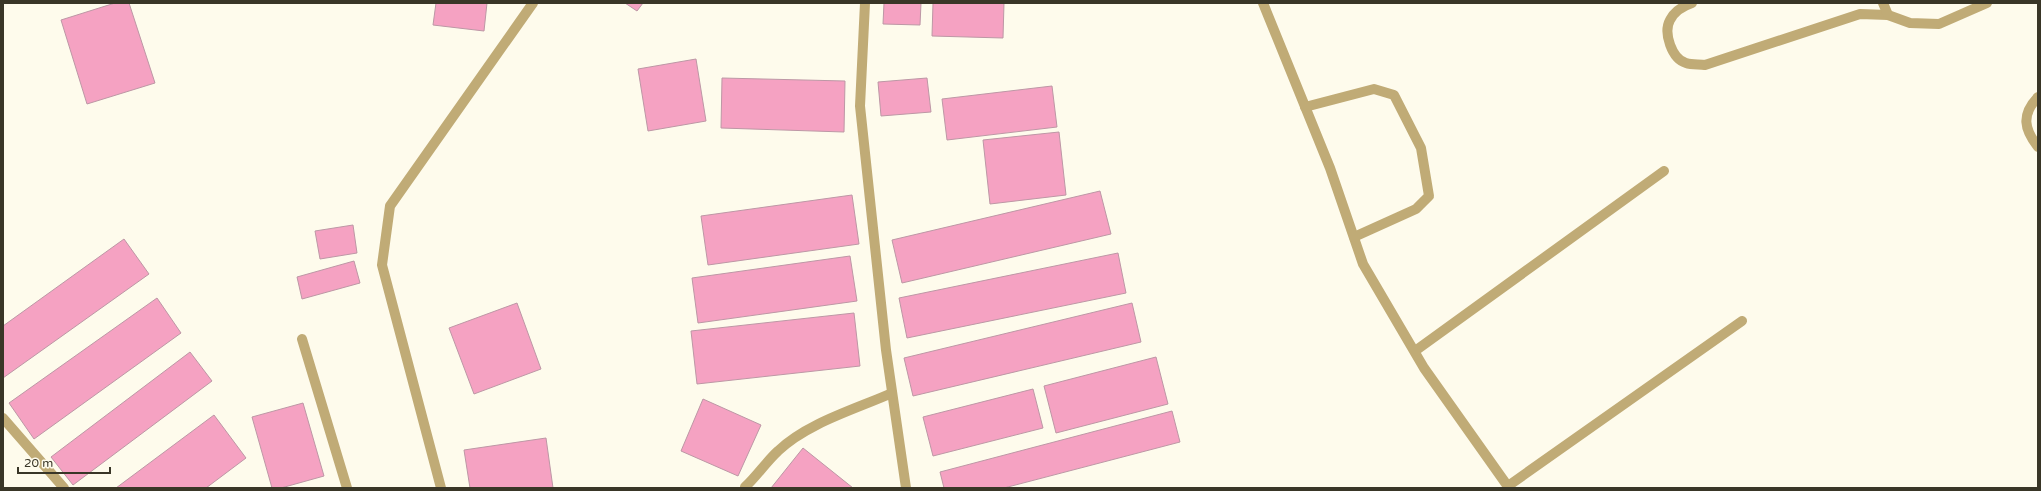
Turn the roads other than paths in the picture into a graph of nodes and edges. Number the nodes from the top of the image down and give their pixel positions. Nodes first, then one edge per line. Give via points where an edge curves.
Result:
1 (533, 3) edge
2 (865, 3) edge
3 (1263, 3) edge
4 (1692, 3) edge
5 (1883, 3) edge
6 (1986, 3) edge
7 (1888, 15) junction
8 (2038, 97) edge
9 (1305, 107) junction
10 (2038, 147) edge
11 (1664, 170) dead end
12 (1354, 237) junction
13 (1742, 321) dead end
14 (302, 339) dead end
15 (1415, 351) junction
16 (892, 393) junction
17 (3, 418) edge
18 (745, 487) dead end
19 (1508, 487) edge
20 (64, 488) edge
21 (347, 488) edge
22 (441, 488) edge
23 (906, 488) edge

1 - 22 street via 390,206 382,265
2 - 16 street via 860,106
3 - 9 street
4 - 7 street via 1682,7 1670,19 1667,27 1669,41 1675,55 1686,63 1705,65 1860,14
5 - 7 street
6 - 7 street via 1938,24 1910,23
8 - 10 street via 2028,107 2027,121 2028,134
9 - 12 street
9 - 12 street via 1374,89 1394,95 1421,148 1429,196 1416,209
11 - 15 street
12 - 15 street via 1363,264
13 - 19 street
14 - 21 street
15 - 19 street via 1424,368
16 - 18 street via 806,431 778,451
16 - 23 street
17 - 20 street

